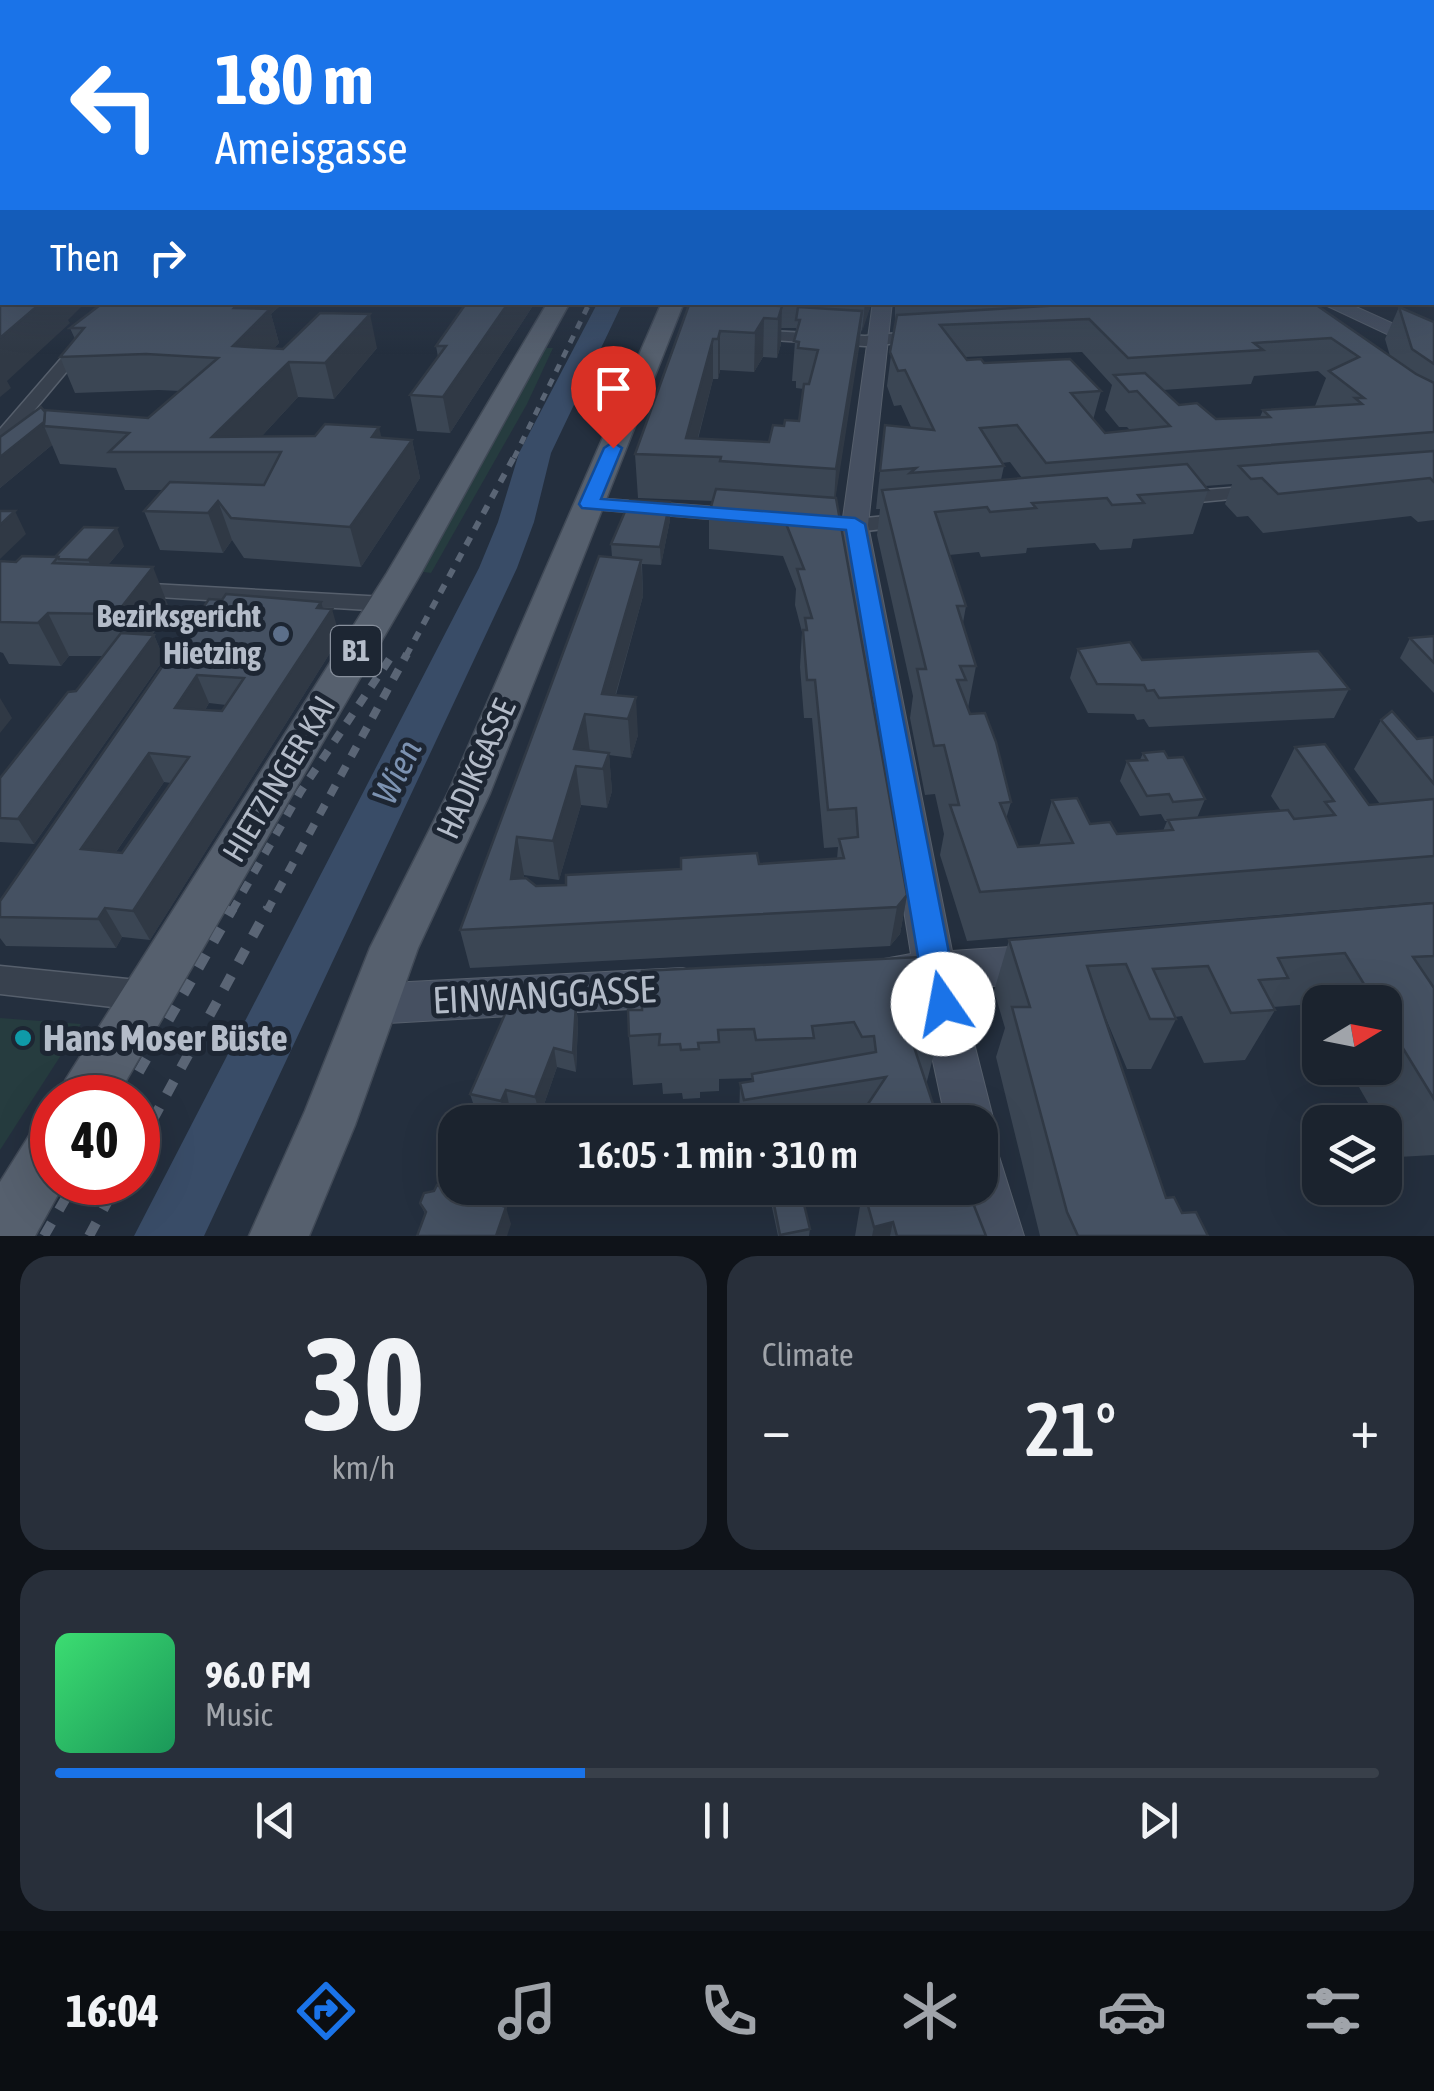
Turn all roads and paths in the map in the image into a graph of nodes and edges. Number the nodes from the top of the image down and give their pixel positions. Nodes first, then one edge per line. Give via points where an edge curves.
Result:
1 (115, 305) edge
2 (557, 305) edge
3 (882, 305) edge
4 (1335, 305) edge
5 (672, 321) edge
6 (736, 334) edge
7 (931, 336) edge
8 (877, 340) junction
9 (1434, 350) edge
10 (0, 440) edge
11 (1276, 490) edge
12 (1159, 500) edge
13 (589, 504) junction
14 (760, 517) edge
15 (931, 518) edge
16 (798, 520) edge
17 (855, 524) junction
18 (103, 589) edge
19 (225, 593) junction
20 (385, 604) junction
21 (204, 624) edge
22 (1084, 960) edge
23 (935, 973) junction
24 (845, 978) edge
25 (0, 980) edge
26 (730, 984) edge
27 (147, 996) junction
28 (371, 1004) junction
29 (99, 1075) edge
30 (966, 1105) edge
31 (30, 1188) edge
32 (990, 1205) edge
33 (1, 1236) edge
34 (280, 1236) edge
35 (998, 1236) edge

1 - 10 street
2 - 20 main road, HIETZINGER KAI / B1
3 - 8 street
4 - 9 street
5 - 13 main road, HADIKGASSE
6 - 8 street
7 - 8 street
8 - 17 street
11 - 12 street
13 - 14 street
13 - 28 main road, HADIKGASSE via 469,793
15 - 17 street
16 - 17 street
17 - 23 street
18 - 19 street
19 - 20 street
19 - 21 street
20 - 27 main road, HIETZINGER KAI / B1
22 - 23 street
23 - 24 street
23 - 30 street
25 - 27 street
26 - 28 street, EINWANGGASSE
27 - 29 main road, HIETZINGER KAI / B1
28 - 34 main road, HADIKGASSE
31 - 33 main road
32 - 35 street

